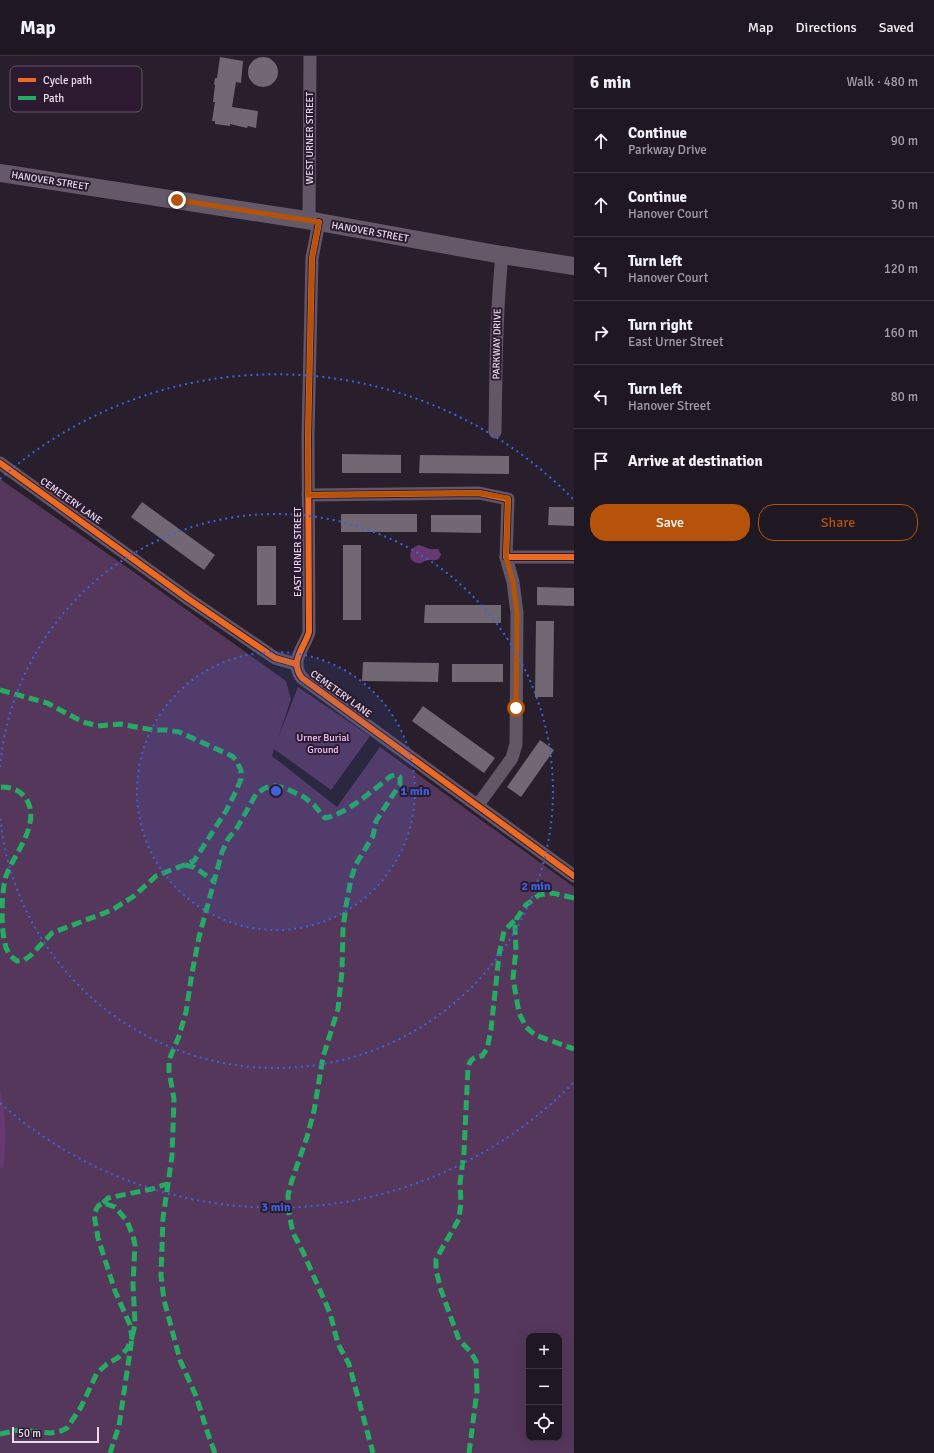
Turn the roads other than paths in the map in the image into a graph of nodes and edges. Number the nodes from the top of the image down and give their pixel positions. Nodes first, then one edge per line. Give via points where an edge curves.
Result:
1 (310, 56) edge
2 (0, 173) edge
3 (314, 222) junction
4 (502, 255) junction
5 (574, 266) edge
6 (495, 432) dead end
7 (0, 463) edge
8 (308, 495) junction
9 (506, 557) junction
10 (574, 557) edge
11 (296, 664) junction
12 (478, 805) junction
13 (574, 876) edge

1 - 3 street, WEST URNER STREET
2 - 3 main road, HANOVER STREET
3 - 4 main road, HANOVER STREET
3 - 8 street, EAST URNER STREET
4 - 5 main road, HANOVER STREET
4 - 6 street, PARKWAY DRIVE via 497,319
7 - 11 street, CEMETERY LANE via 275,658
8 - 9 street via 479,493 508,498
8 - 11 street, EAST URNER STREET via 309,632
9 - 10 street
9 - 12 street via 513,582 517,613 516,744 512,758
11 - 12 street, CEMETERY LANE via 302,678
12 - 13 street, CEMETERY LANE

